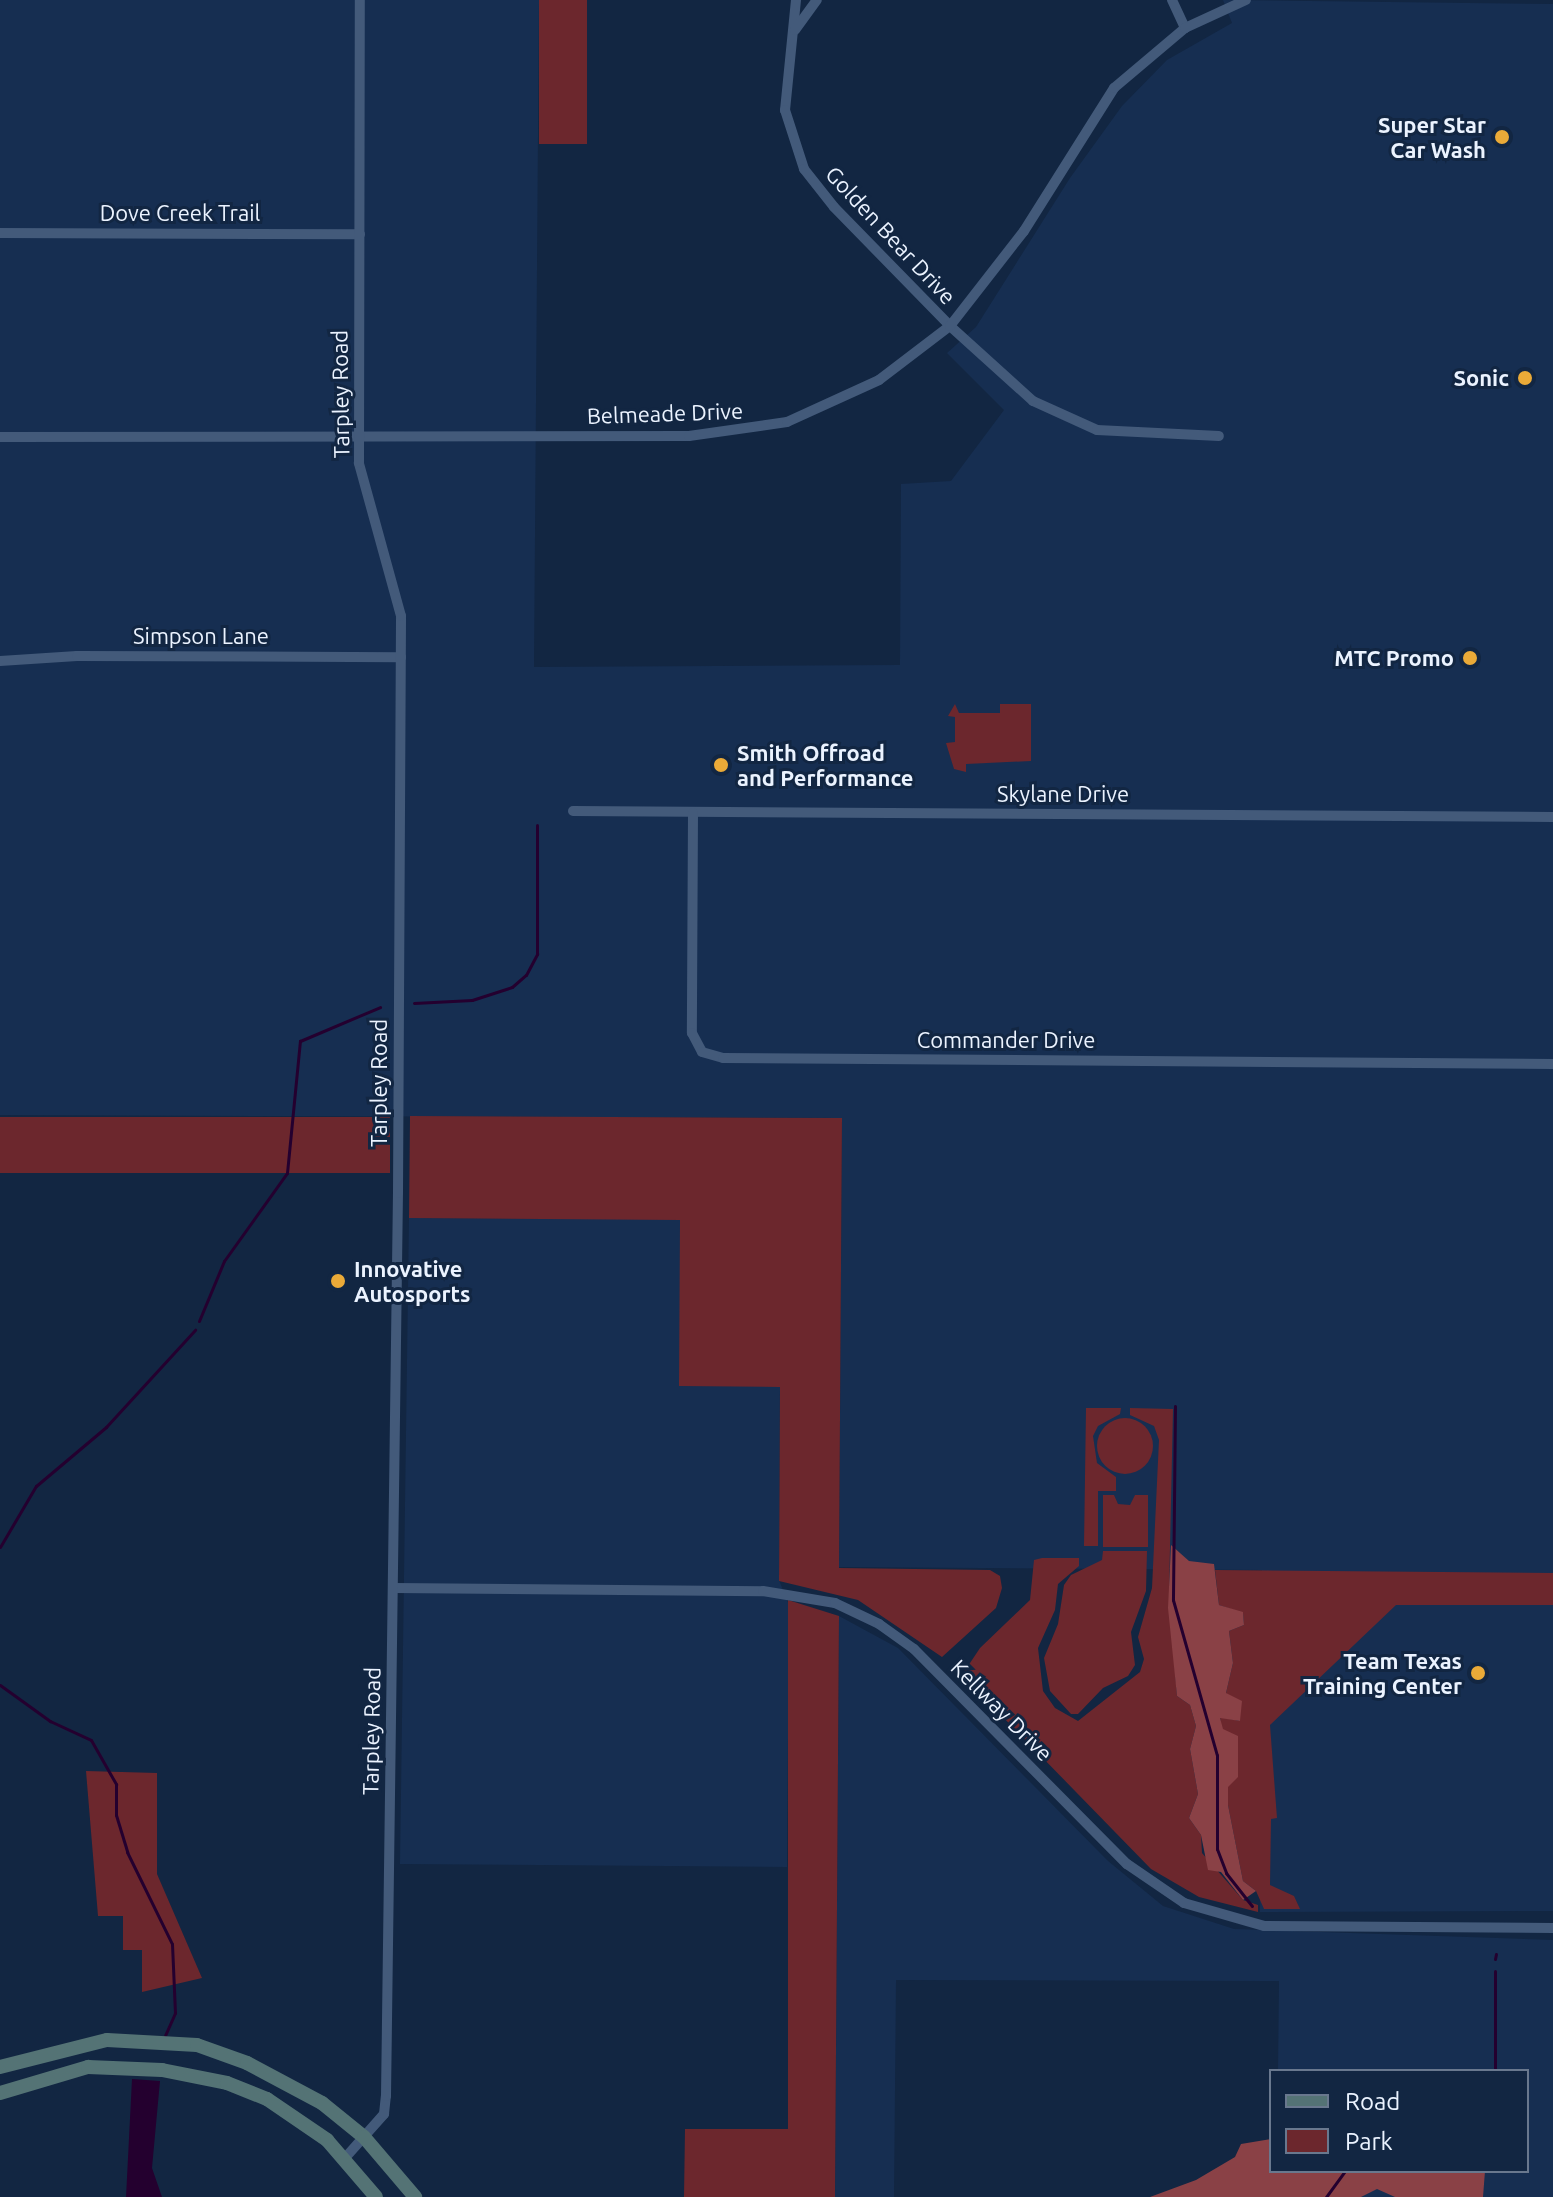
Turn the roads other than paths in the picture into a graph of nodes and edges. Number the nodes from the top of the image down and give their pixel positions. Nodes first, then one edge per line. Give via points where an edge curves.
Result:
1 (360, 0) edge
2 (796, 0) edge
3 (817, 0) edge
4 (1172, 0) edge
5 (1246, 0) edge
6 (1216, 5) edge
7 (1185, 28) junction
8 (795, 30) junction
9 (0, 233) edge
10 (360, 234) junction
11 (950, 326) junction
12 (1219, 436) dead end
13 (0, 437) edge
14 (358, 437) junction
15 (401, 657) junction
16 (0, 661) edge
17 (573, 811) dead end
18 (693, 813) junction
19 (1553, 817) edge
20 (1553, 1064) edge
21 (394, 1588) junction
22 (1553, 1928) edge
23 (85, 2043) junction
24 (0, 2067) edge
25 (88, 2067) junction
26 (0, 2093) edge
27 (364, 2137) junction
28 (345, 2158) junction
29 (376, 2197) edge
30 (415, 2197) edge

1 - 10 street, Tarpley Road
2 - 8 street, Golden Bear Drive
3 - 8 street, Golden Bear Drive
4 - 7 street
5 - 6 street, Belmeade Drive
6 - 7 street, Belmeade Drive
7 - 11 street, Belmeade Drive via 1114,88 1024,231
8 - 11 street, Golden Bear Drive via 784,92 791,139 804,169
9 - 10 street, Dove Creek Trail
10 - 14 street, Tarpley Road
11 - 12 street, Golden Bear Drive via 1017,389 1070,420 1124,434
11 - 14 street, Belmeade Drive via 908,361 853,395 761,428 689,436
13 - 14 street, Belmeade Drive
14 - 15 street, Tarpley Road via 365,491 398,594
15 - 16 street, Simpson Lane
15 - 21 street, Tarpley Road
17 - 18 street, Skylane Drive
18 - 19 street, Skylane Drive
18 - 20 street, Commander Drive via 692,1033 702,1052 723,1058
21 - 22 street, Kellway Drive via 763,1591 835,1603 914,1649 1127,1864 1184,1903 1264,1926
21 - 27 street, Tarpley Road via 386,2096 384,2114
23 - 24 main road
23 - 25 main road
23 - 27 main road via 143,2039 197,2045 235,2058 322,2103
25 - 26 main road
25 - 28 main road via 162,2070 227,2083 294,2116
27 - 28 street, Tarpley Road
27 - 30 main road
28 - 29 main road

